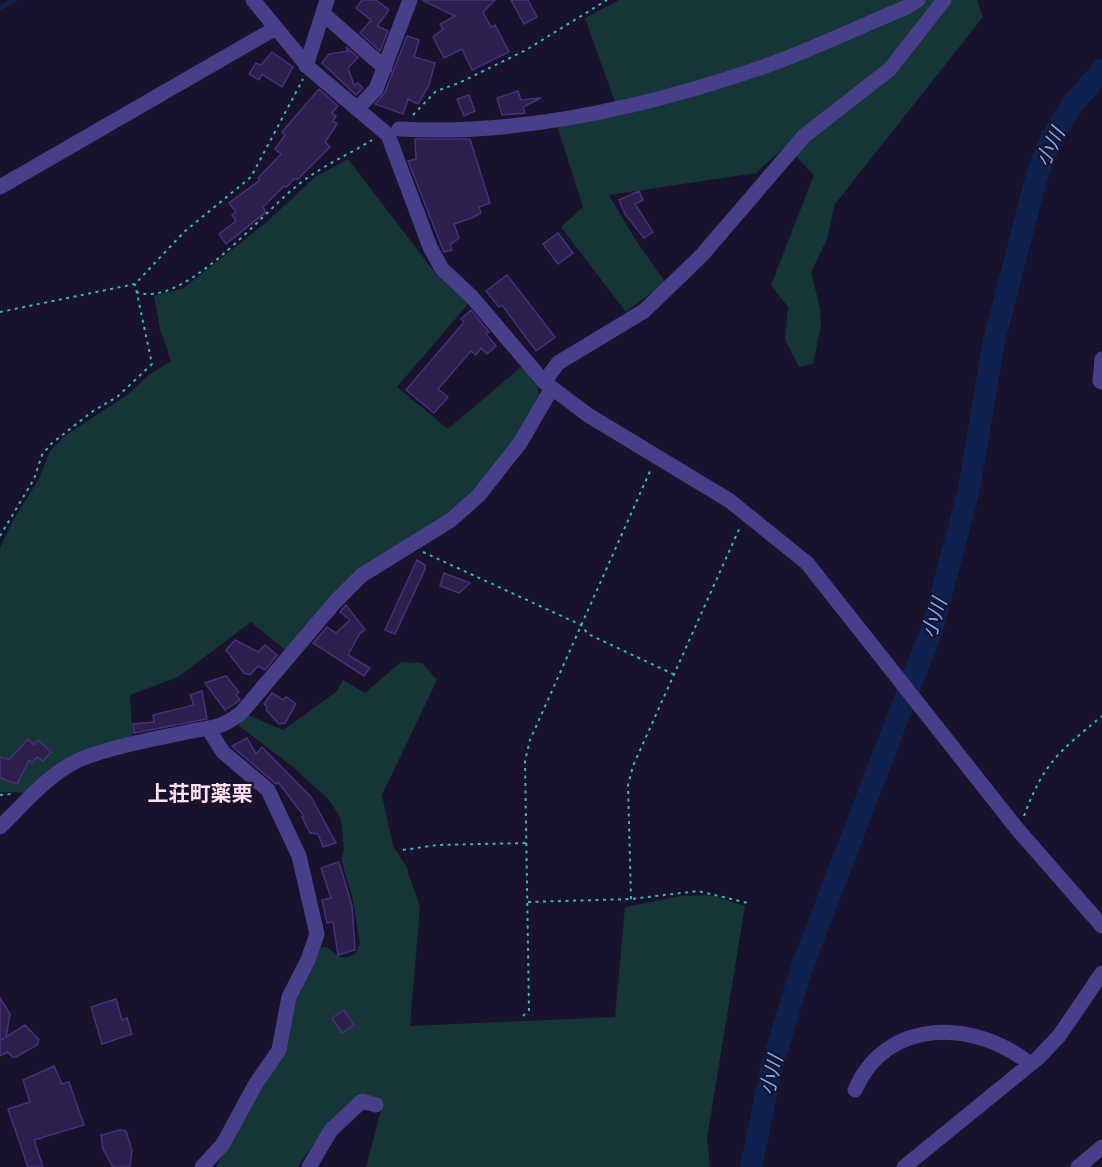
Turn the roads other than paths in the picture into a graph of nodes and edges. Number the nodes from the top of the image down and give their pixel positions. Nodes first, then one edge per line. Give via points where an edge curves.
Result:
1 (253, 0) edge
2 (327, 0) edge
3 (333, 0) edge
4 (410, 0) edge
5 (918, 0) edge
6 (945, 0) edge
7 (328, 18) junction
8 (274, 29) junction
9 (308, 62) junction
10 (385, 68) junction
11 (357, 109) junction
12 (392, 131) junction
13 (0, 187) edge
14 (1102, 359) edge
15 (1102, 382) edge
16 (548, 385) junction
17 (209, 730) junction
18 (0, 827) edge
19 (1102, 926) edge
20 (1102, 973) edge
21 (1030, 1064) junction
22 (855, 1090) dead end
23 (376, 1105) dead end
24 (1102, 1148) edge
25 (202, 1167) edge
26 (309, 1167) edge
27 (904, 1167) edge
28 (1078, 1167) edge

1 - 8 street
2 - 9 street
3 - 7 street
4 - 10 street
5 - 12 street via 761,68 658,97 586,114 483,129
6 - 16 street via 890,69 804,136 702,255 644,311 558,363
7 - 9 street via 321,42
7 - 10 street
8 - 9 street
8 - 13 street
9 - 11 street
10 - 11 street via 376,89
11 - 12 street
12 - 16 street via 430,247 442,269 472,297
14 - 15 street
16 - 17 street via 520,443 479,495 451,520 362,575 241,713
16 - 19 street via 656,459 730,501 807,563 1018,830
17 - 18 street via 190,731 88,756 61,770
17 - 25 street via 223,752 268,790 299,856 317,934 289,997 279,1050 223,1144
20 - 21 street via 1059,1036
21 - 22 street via 1010,1048 993,1041 942,1031 878,1054
21 - 27 street
23 - 26 street via 362,1101 331,1130
24 - 28 street

